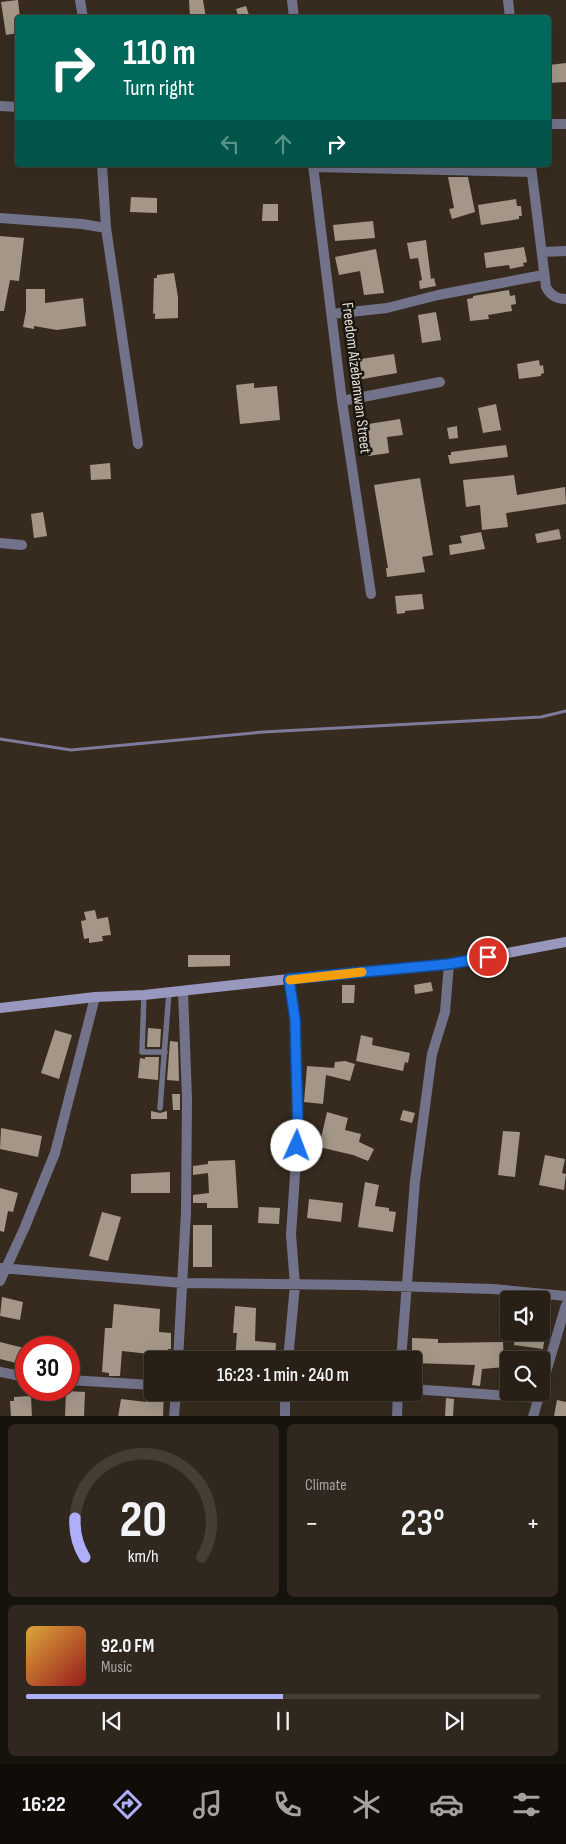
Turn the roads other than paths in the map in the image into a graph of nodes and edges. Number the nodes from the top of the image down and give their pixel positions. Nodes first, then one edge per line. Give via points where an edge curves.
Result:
1 (80, 0) edge
2 (292, 0) edge
3 (508, 0) edge
4 (82, 15) edge
5 (294, 15) edge
6 (510, 15) edge
7 (0, 106) edge
8 (15, 107) edge
9 (551, 124) edge
10 (566, 124) edge
11 (102, 167) edge
12 (313, 167) edge
13 (422, 167) edge
14 (531, 168) edge
15 (0, 218) edge
16 (106, 228) junction
17 (566, 251) edge
18 (542, 252) junction
19 (543, 276) junction
20 (566, 299) edge
21 (332, 314) junction
22 (440, 382) dead end
23 (342, 402) junction
24 (138, 444) dead end
25 (0, 543) edge
26 (22, 545) dead end
27 (371, 594) dead end
28 (566, 942) edge
29 (449, 964) junction
30 (289, 979) junction
31 (183, 991) junction
32 (169, 992) junction
33 (144, 995) junction
34 (95, 997) junction
35 (0, 1008) edge
36 (165, 1052) junction
37 (160, 1108) dead end
38 (3, 1268) edge
39 (0, 1281) edge
40 (183, 1283) junction
41 (295, 1285) junction
42 (408, 1287) junction
43 (566, 1296) edge
44 (566, 1305) edge
45 (179, 1351) edge
46 (289, 1351) edge
47 (402, 1351) edge
48 (550, 1359) edge
49 (0, 1372) edge
50 (15, 1375) edge
51 (80, 1381) edge
52 (144, 1385) edge
53 (422, 1390) edge
54 (500, 1392) edge
55 (175, 1401) edge
56 (285, 1401) edge
57 (398, 1401) edge
58 (538, 1401) edge
59 (174, 1416) edge
60 (285, 1416) edge
61 (397, 1416) edge
62 (533, 1416) edge

1 - 4 street
2 - 5 street
3 - 6 street
7 - 8 street
9 - 10 street
11 - 16 street
12 - 21 street, Freedom Aizebamwan Street
13 - 14 street
14 - 18 street
15 - 16 street
16 - 24 street
17 - 18 street
18 - 19 street
19 - 20 street via 549,293
19 - 21 street via 438,294 387,308
21 - 23 street, Freedom Aizebamwan Street
22 - 23 street
23 - 27 street, Freedom Aizebamwan Street
25 - 26 street
28 - 29 street
29 - 30 street
29 - 42 street via 444,1012 432,1054 416,1182
30 - 31 street
30 - 41 street via 295,1019 298,1129 291,1235
31 - 32 street
31 - 40 street via 187,1099
32 - 33 street
32 - 36 lane
33 - 34 street
33 - 36 lane via 142,1052
34 - 35 street
34 - 38 street via 55,1154
36 - 37 lane
38 - 39 street
38 - 40 street
40 - 41 street
40 - 45 street
41 - 42 street
41 - 46 street
42 - 43 street via 493,1289
42 - 47 street
44 - 48 street
49 - 50 street
51 - 52 street
53 - 54 street
55 - 59 street
56 - 60 street
57 - 61 street
58 - 62 street

